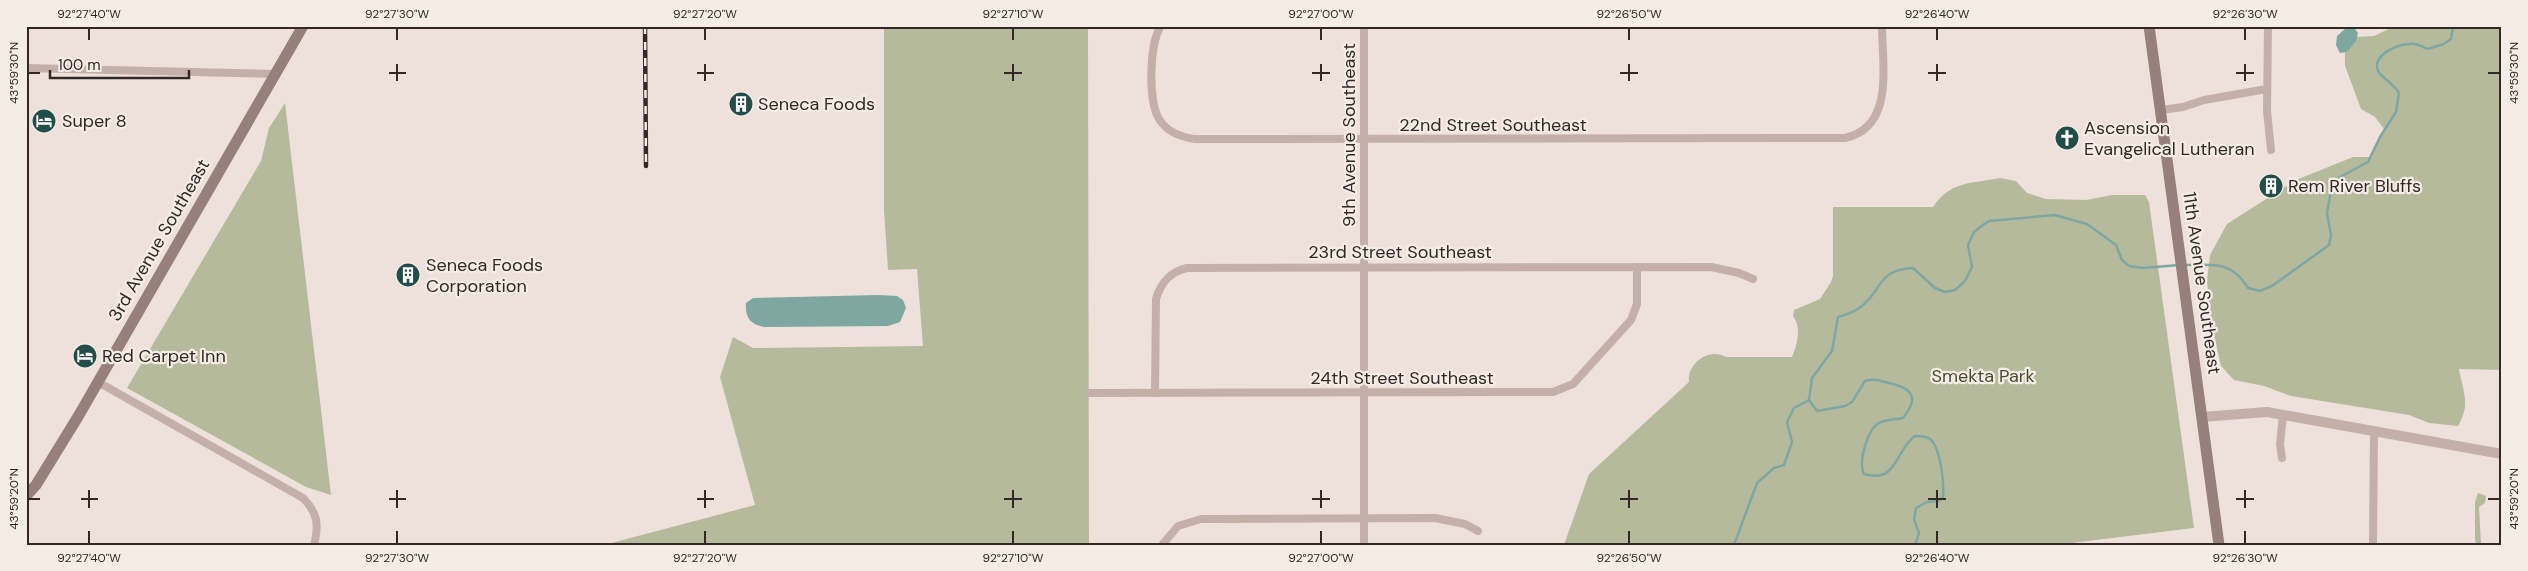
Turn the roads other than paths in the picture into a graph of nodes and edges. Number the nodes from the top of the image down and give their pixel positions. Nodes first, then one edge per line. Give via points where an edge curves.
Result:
1 (303, 26) edge
2 (1161, 26) edge
3 (1364, 26) edge
4 (1882, 26) edge
5 (2148, 26) edge
6 (2268, 26) edge
7 (26, 68) edge
8 (276, 74) junction
9 (2267, 89) junction
10 (2161, 110) junction
11 (1363, 140) junction
12 (2271, 150) dead end
13 (1363, 267) junction
14 (1638, 267) junction
15 (1753, 279) dead end
16 (98, 382) junction
17 (1090, 393) dead end
18 (1155, 393) junction
19 (1364, 393) junction
20 (2283, 414) junction
21 (2202, 416) junction
22 (2374, 431) junction
23 (2502, 454) edge
24 (2282, 458) dead end
25 (26, 496) edge
26 (1364, 519) junction
27 (1478, 531) dead end
28 (314, 545) edge
29 (1162, 545) edge
30 (1364, 545) edge
31 (2219, 545) edge
32 (2374, 545) edge

1 - 8 main road, 3rd Avenue Southeast
2 - 11 street, 22nd Street Southeast via 1153,44 1154,106 1158,118 1167,128 1185,138
3 - 11 street, 9th Avenue Southeast
4 - 11 street, 22nd Street Southeast via 1880,108 1870,126 1855,136 1834,139
5 - 10 main road, 11th Avenue Southeast
6 - 9 street
7 - 8 street
8 - 16 main road, 3rd Avenue Southeast
9 - 10 street
9 - 12 street
10 - 21 main road, 11th Avenue Southeast
11 - 13 street, 9th Avenue Southeast
13 - 14 street, 23rd Street Southeast
13 - 18 street, 23rd Street Southeast via 1194,267 1173,274 1164,282 1156,299
13 - 19 street, 9th Avenue Southeast
14 - 15 street, 23rd Street Southeast via 1711,267
14 - 19 street, 24th Street Southeast via 1636,304 1631,320 1568,387 1544,392
16 - 25 main road, 3rd Avenue Southeast via 36,485
16 - 28 street via 303,498 313,508 318,520
17 - 18 street, 24th Street Southeast
18 - 19 street, 24th Street Southeast
19 - 26 street, 9th Avenue Southeast
20 - 21 street via 2255,412
20 - 22 street
20 - 24 street
21 - 31 main road, 11th Avenue Southeast
22 - 23 street
22 - 32 street
26 - 27 street via 1444,519
26 - 29 street via 1192,520 1172,530
26 - 30 street, 9th Avenue Southeast

